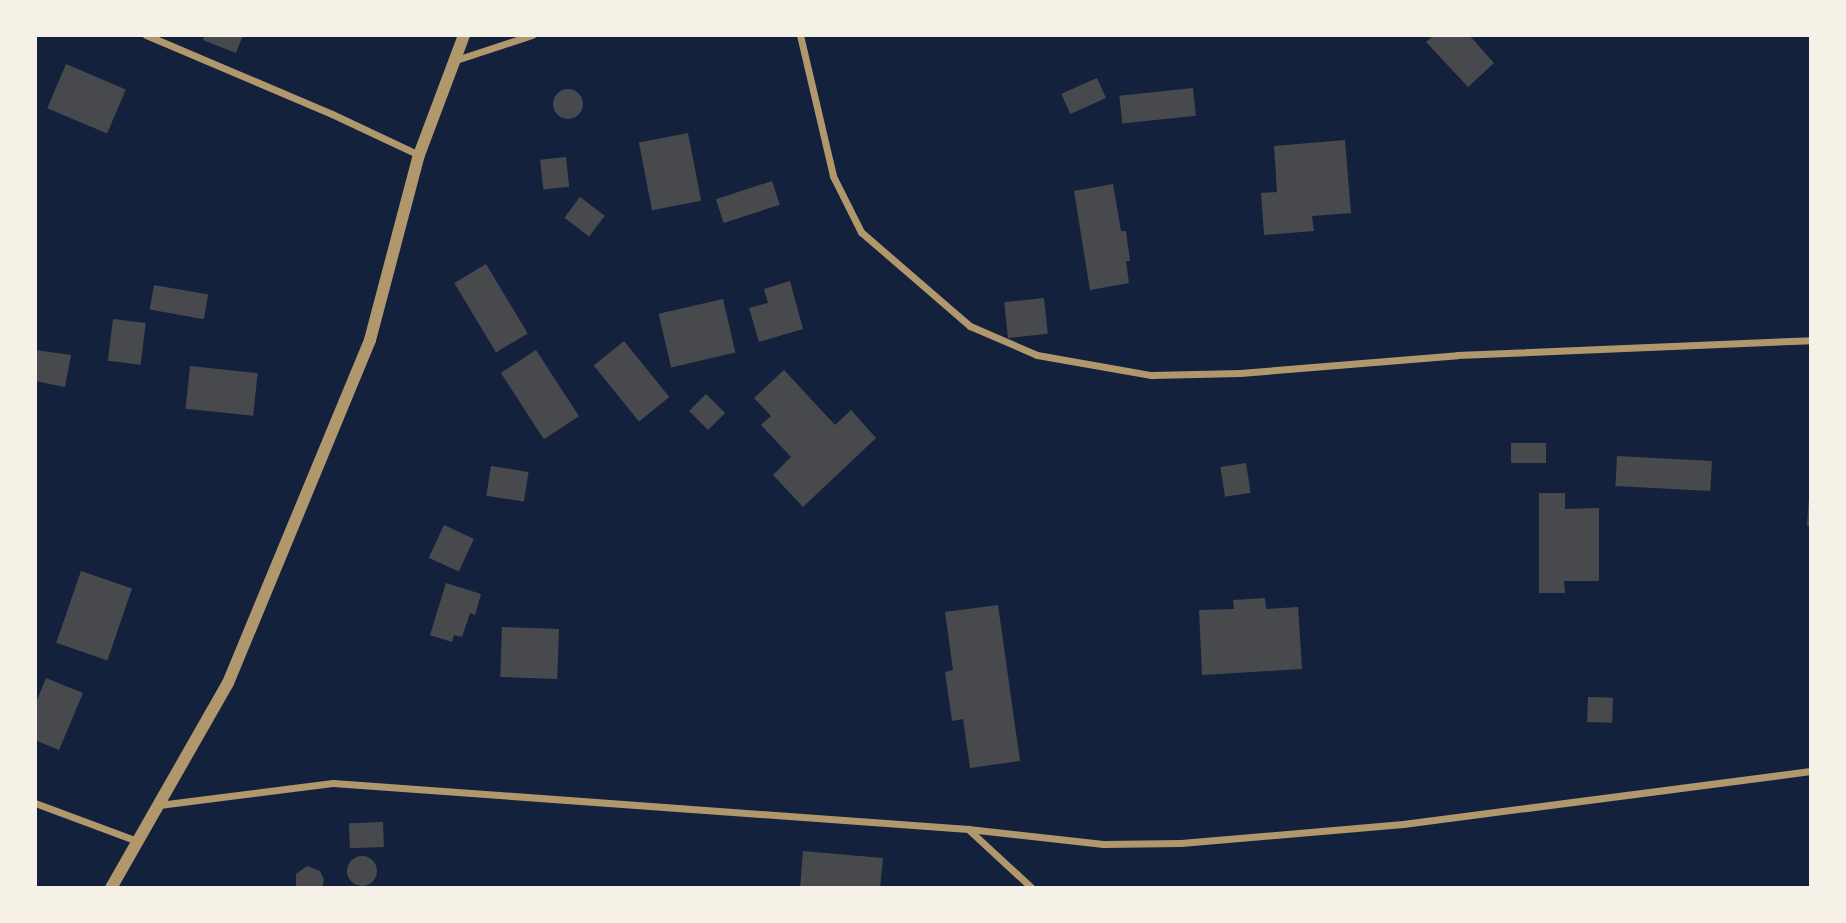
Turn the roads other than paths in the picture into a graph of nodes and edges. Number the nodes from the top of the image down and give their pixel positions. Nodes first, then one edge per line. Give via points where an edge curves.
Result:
1 (146, 35) edge
2 (464, 35) edge
3 (532, 35) edge
4 (800, 35) edge
5 (456, 60) junction
6 (419, 155) junction
7 (1811, 340) edge
8 (1811, 771) edge
9 (35, 803) edge
10 (159, 805) junction
11 (968, 829) junction
12 (137, 841) junction
13 (111, 888) edge
14 (1032, 888) edge

1 - 6 street
2 - 5 street
3 - 5 street
4 - 7 street via 833,176 861,232 970,326 1037,355 1164,375 1457,355
5 - 6 street
6 - 10 street via 370,340 228,683
8 - 11 street via 1403,824 1181,842 1103,844
9 - 12 street
10 - 11 street via 333,783
10 - 12 street
11 - 14 street
12 - 13 street

